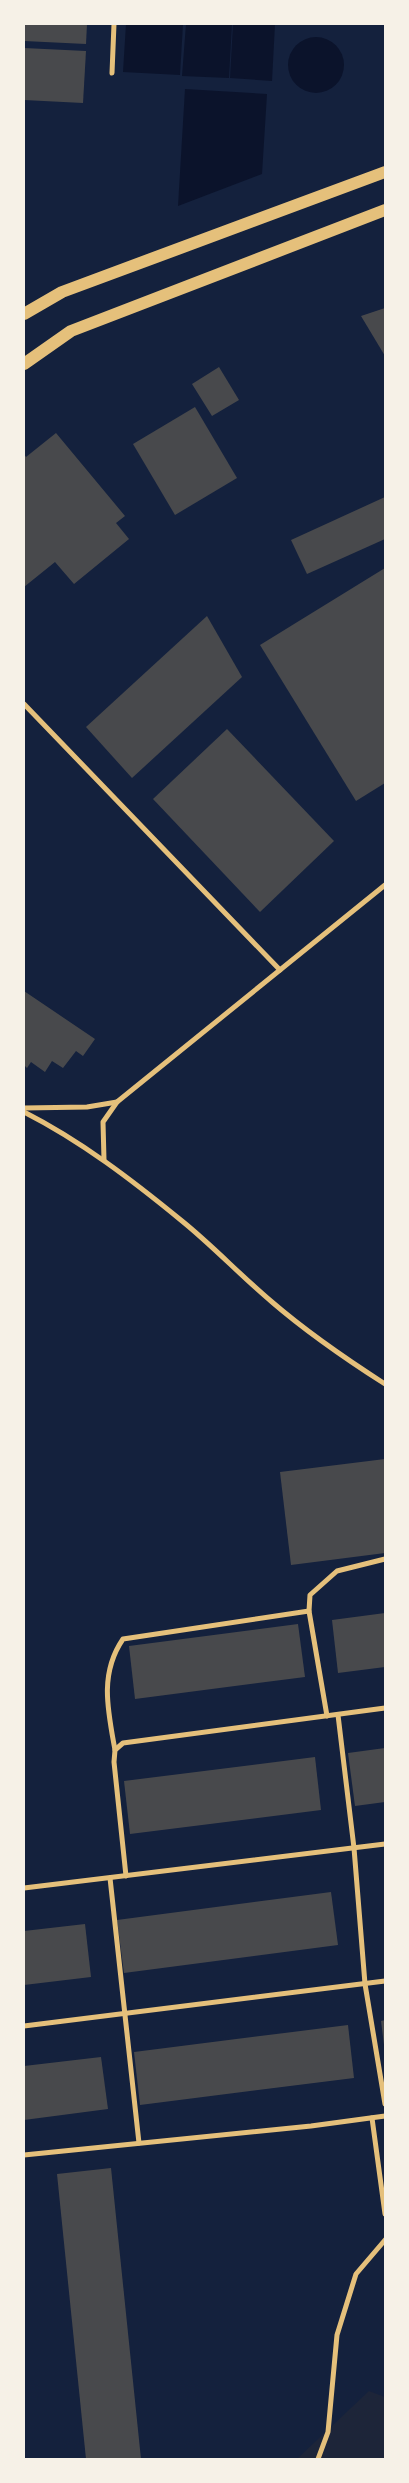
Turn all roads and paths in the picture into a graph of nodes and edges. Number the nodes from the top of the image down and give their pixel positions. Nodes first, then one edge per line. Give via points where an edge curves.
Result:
1 (114, 24) edge
2 (112, 73) dead end
3 (385, 172) edge
4 (385, 210) edge
5 (24, 314) edge
6 (24, 364) edge
7 (24, 704) edge
8 (385, 885) edge
9 (280, 970) junction
10 (116, 1102) junction
11 (24, 1110) edge
12 (104, 1160) junction
13 (385, 1384) edge
14 (385, 1559) edge
15 (308, 1611) junction
16 (385, 1708) edge
17 (338, 1715) junction
18 (327, 1716) junction
19 (115, 1750) junction
20 (385, 1844) edge
21 (354, 1848) junction
22 (126, 1876) junction
23 (110, 1878) junction
24 (24, 1888) edge
25 (385, 1981) edge
26 (365, 1984) junction
27 (125, 2014) junction
28 (24, 2026) edge
29 (385, 2104) edge
30 (385, 2116) edge
31 (372, 2118) junction
32 (139, 2143) junction
33 (24, 2154) edge
34 (385, 2214) edge
35 (385, 2240) edge
36 (318, 2459) edge

1 - 2 street
3 - 5 main road via 62,292
4 - 6 main road via 71,332
7 - 9 street
8 - 9 street
9 - 10 street
10 - 11 street
10 - 12 street via 103,1122
11 - 12 street
12 - 13 street via 183,1222 280,1309 333,1350
14 - 15 street via 337,1571 310,1595
15 - 18 street
15 - 19 street via 123,1639 115,1652 106,1698
16 - 17 street
17 - 18 street
17 - 21 street
18 - 19 street via 123,1743
19 - 22 street
20 - 21 street
21 - 22 street
21 - 26 street
22 - 23 street
23 - 24 street
23 - 27 street
25 - 26 street
26 - 27 street
26 - 29 street
27 - 28 street
27 - 32 street
30 - 31 street
31 - 32 street
31 - 34 street
32 - 33 street
35 - 36 street via 356,2274 337,2335 328,2432

